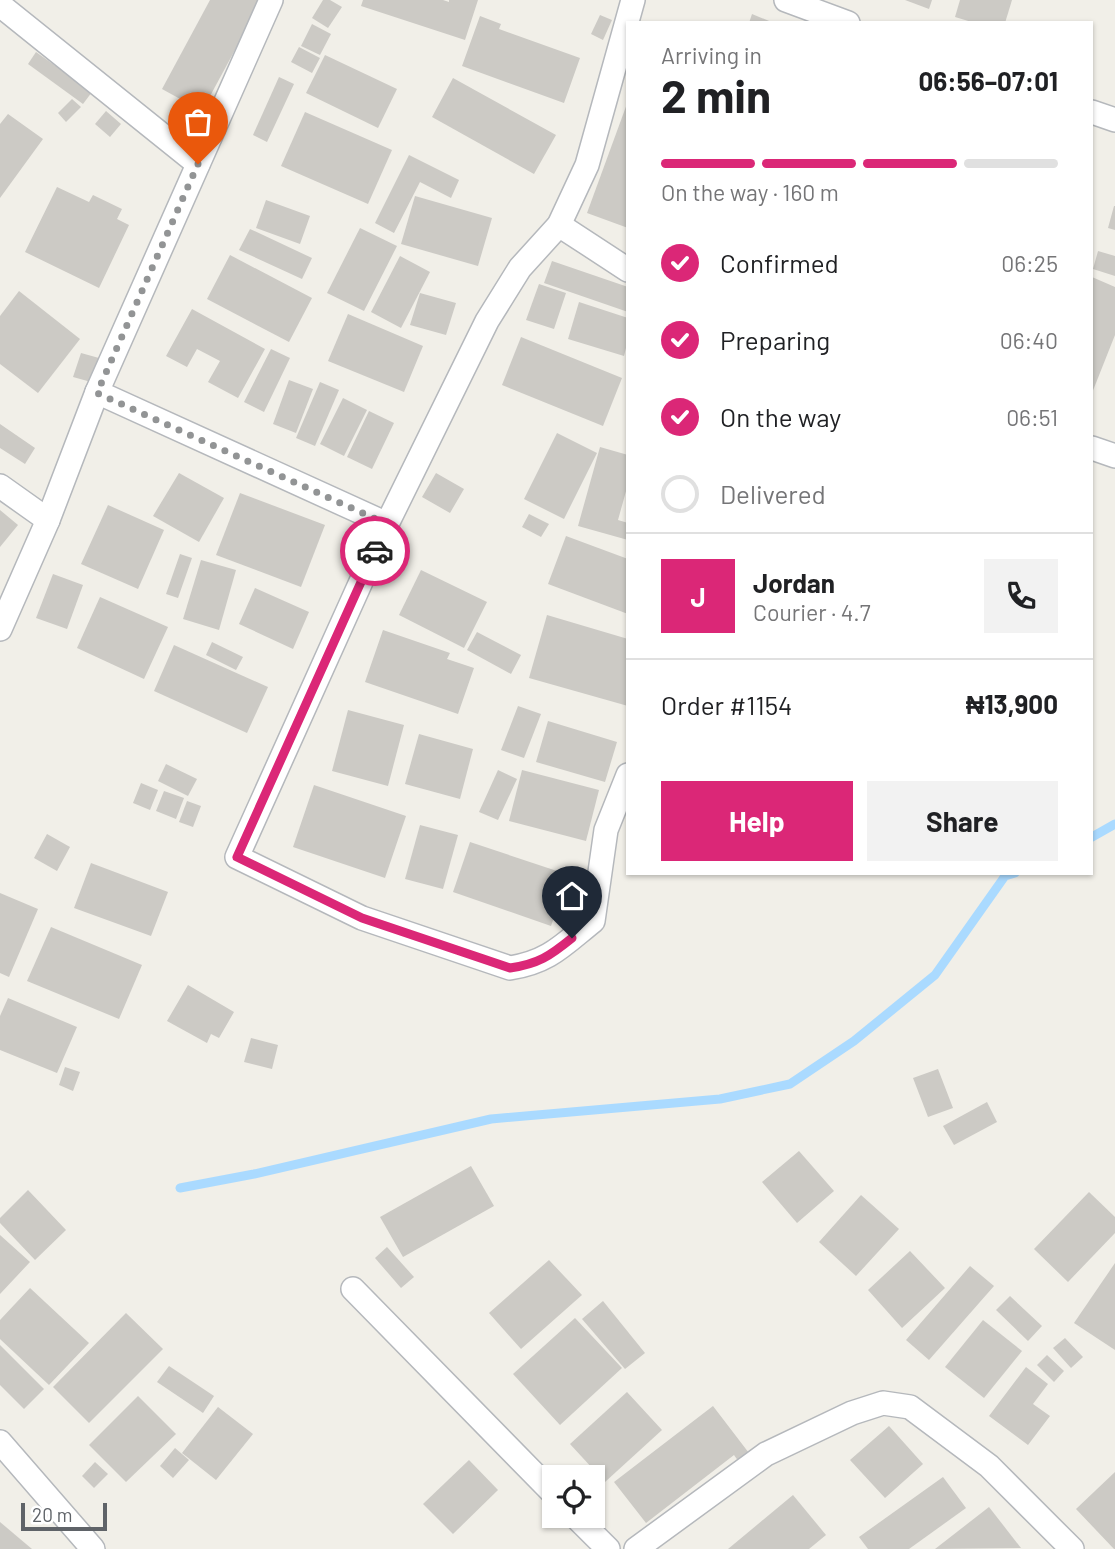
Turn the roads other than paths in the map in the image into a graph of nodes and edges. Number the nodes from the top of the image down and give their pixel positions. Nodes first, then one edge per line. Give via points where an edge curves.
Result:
1 (271, 0) edge
2 (633, 0) edge
3 (786, 0) edge
4 (0, 5) edge
5 (627, 21) edge
6 (843, 21) edge
7 (626, 25) edge
8 (1093, 112) edge
9 (1115, 120) edge
10 (198, 164) junction
11 (559, 225) junction
12 (626, 269) edge
13 (97, 393) junction
14 (1093, 448) edge
15 (1115, 456) edge
16 (0, 486) edge
17 (48, 520) junction
18 (387, 524) junction
19 (0, 629) edge
20 (626, 780) edge
21 (353, 1289) dead end
22 (0, 1442) edge
23 (542, 1482) edge
24 (587, 1528) edge
25 (93, 1549) edge
26 (608, 1549) edge
27 (636, 1549) edge
28 (1072, 1549) edge

1 - 10 street
2 - 5 street
3 - 6 street
4 - 10 street
7 - 11 street via 587,165
8 - 9 street
10 - 13 street
11 - 12 street
11 - 18 street via 520,268 487,321
13 - 17 street
13 - 18 street
14 - 15 street
16 - 17 street
17 - 19 street
18 - 20 street via 237,857 362,918 510,968 531,965 551,955 593,920 606,830
21 - 23 street
22 - 25 street
24 - 26 street
27 - 28 street via 766,1454 883,1403 910,1406 989,1466

